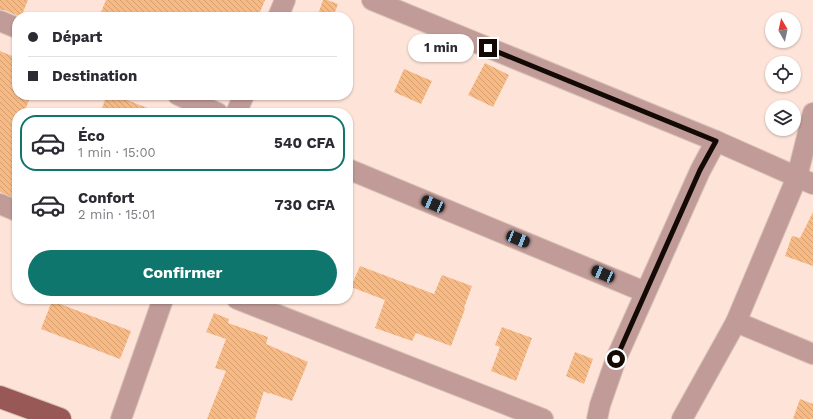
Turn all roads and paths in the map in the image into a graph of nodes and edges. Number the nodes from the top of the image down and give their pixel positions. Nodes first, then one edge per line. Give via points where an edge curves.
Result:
1 (285, 0) edge
2 (372, 0) edge
3 (280, 12) edge
4 (0, 21) edge
5 (12, 26) edge
6 (189, 100) edge
7 (207, 108) edge
8 (813, 114) edge
9 (716, 141) junction
10 (353, 171) edge
11 (805, 180) edge
12 (0, 204) edge
13 (12, 209) edge
14 (645, 292) junction
15 (162, 304) edge
16 (250, 304) edge
17 (736, 322) junction
18 (813, 354) edge
19 (0, 397) edge
20 (60, 419) edge
21 (121, 419) edge
22 (543, 419) edge
23 (597, 419) edge
24 (682, 419) edge

1 - 3 street
2 - 9 street
4 - 5 street
6 - 7 street
8 - 11 street
9 - 11 street
9 - 14 street via 700,170
10 - 14 street
11 - 17 street
12 - 13 street
14 - 23 street via 616,359
15 - 21 street
16 - 22 street
17 - 18 street
17 - 24 street
19 - 20 main road

